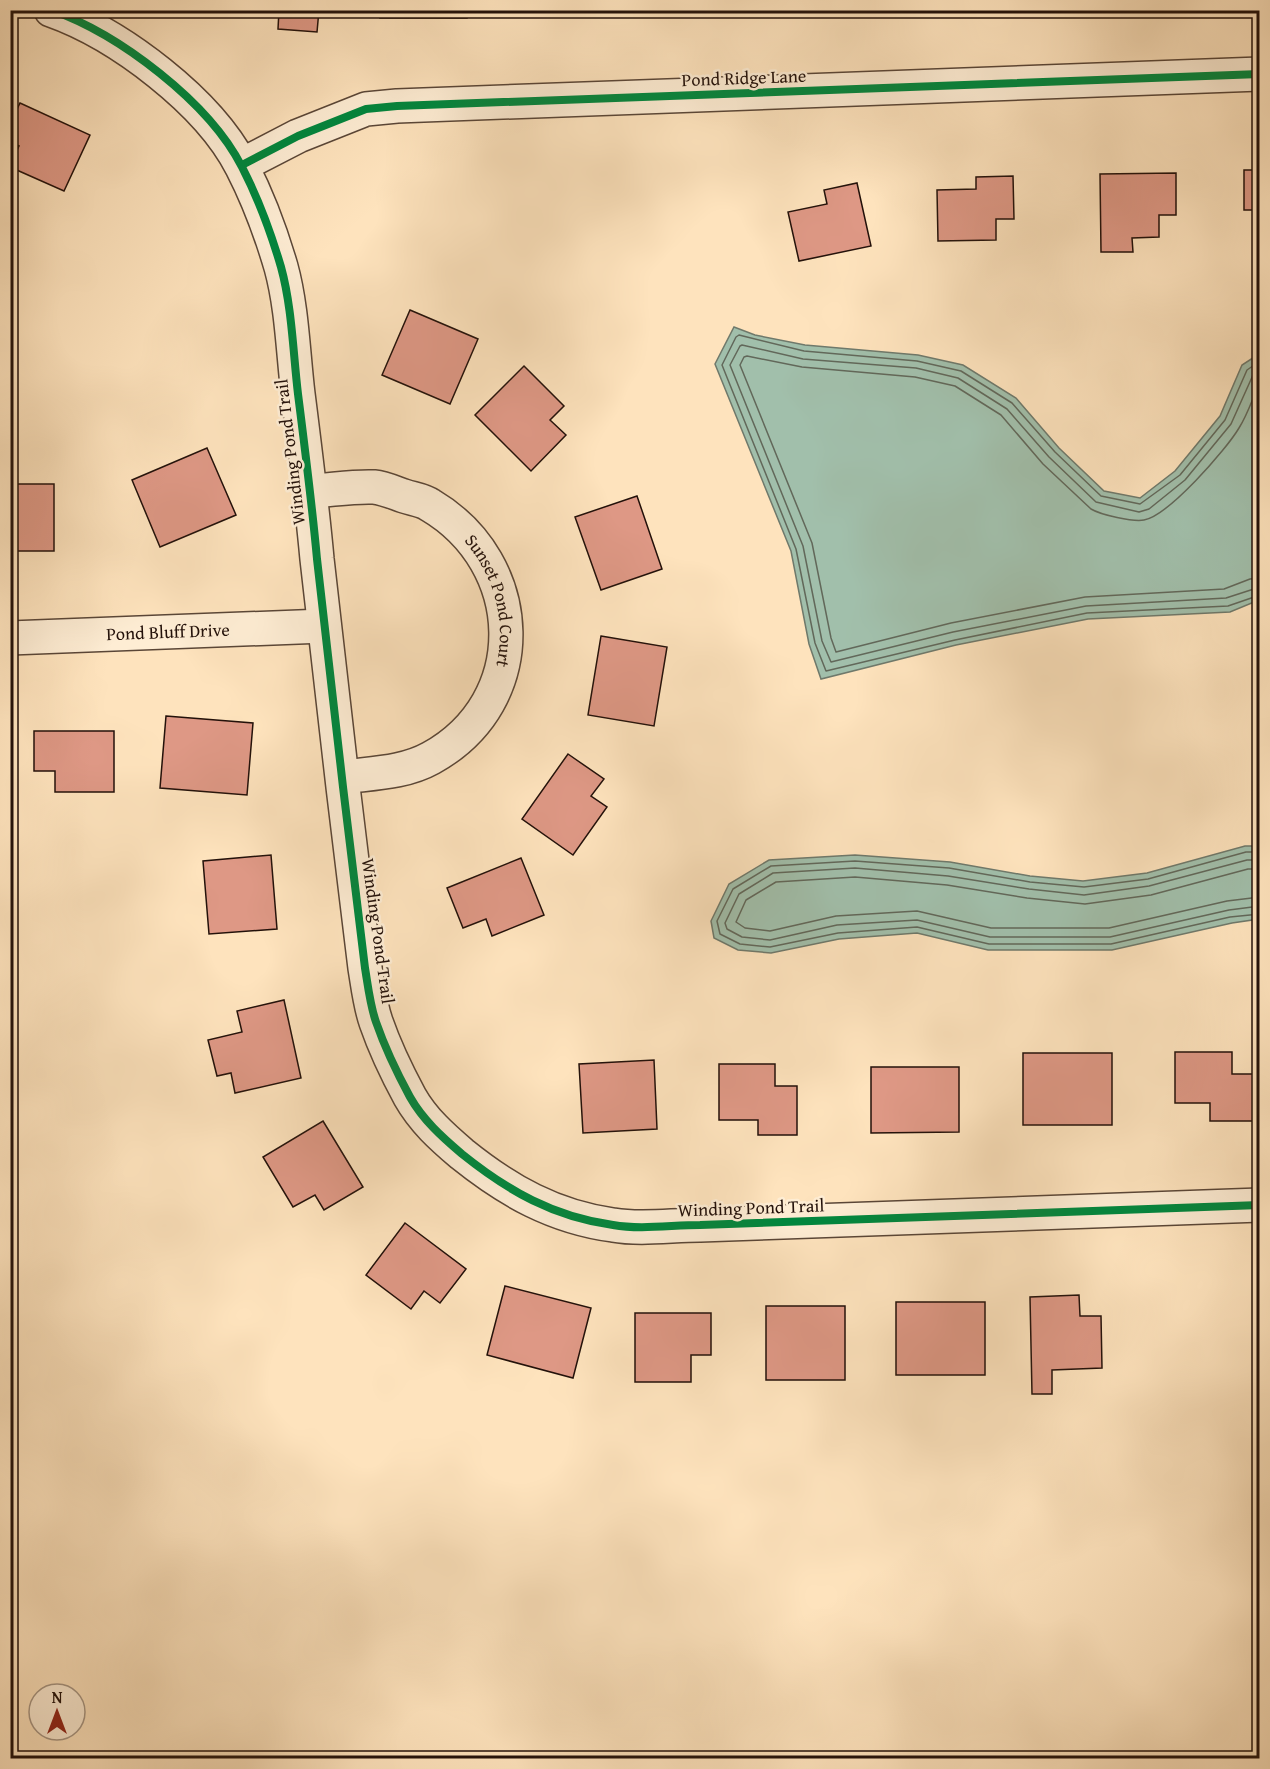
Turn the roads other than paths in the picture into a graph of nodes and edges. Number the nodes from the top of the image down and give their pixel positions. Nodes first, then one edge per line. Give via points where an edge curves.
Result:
1 (51, 10) edge
2 (1260, 74) edge
3 (242, 165) junction
4 (310, 491) junction
5 (324, 626) junction
6 (10, 638) edge
7 (343, 777) junction
8 (1260, 1205) edge

1 - 3 street, Winding Pond Trail via 111,39 174,84
2 - 3 street, Pond Ridge Lane via 397,106 366,110 298,136
3 - 4 street, Winding Pond Trail via 281,267
4 - 5 street, Winding Pond Trail
4 - 7 street, Sunset Pond Court via 375,487 429,504 462,528 480,550 495,575 504,602 506,652 491,697 476,720 451,746 429,759 403,770
5 - 6 street, Pond Bluff Drive
5 - 7 street, Winding Pond Trail
7 - 8 street, Winding Pond Trail via 365,968 375,1020 389,1055 428,1123 493,1179 544,1207 614,1226 647,1226

